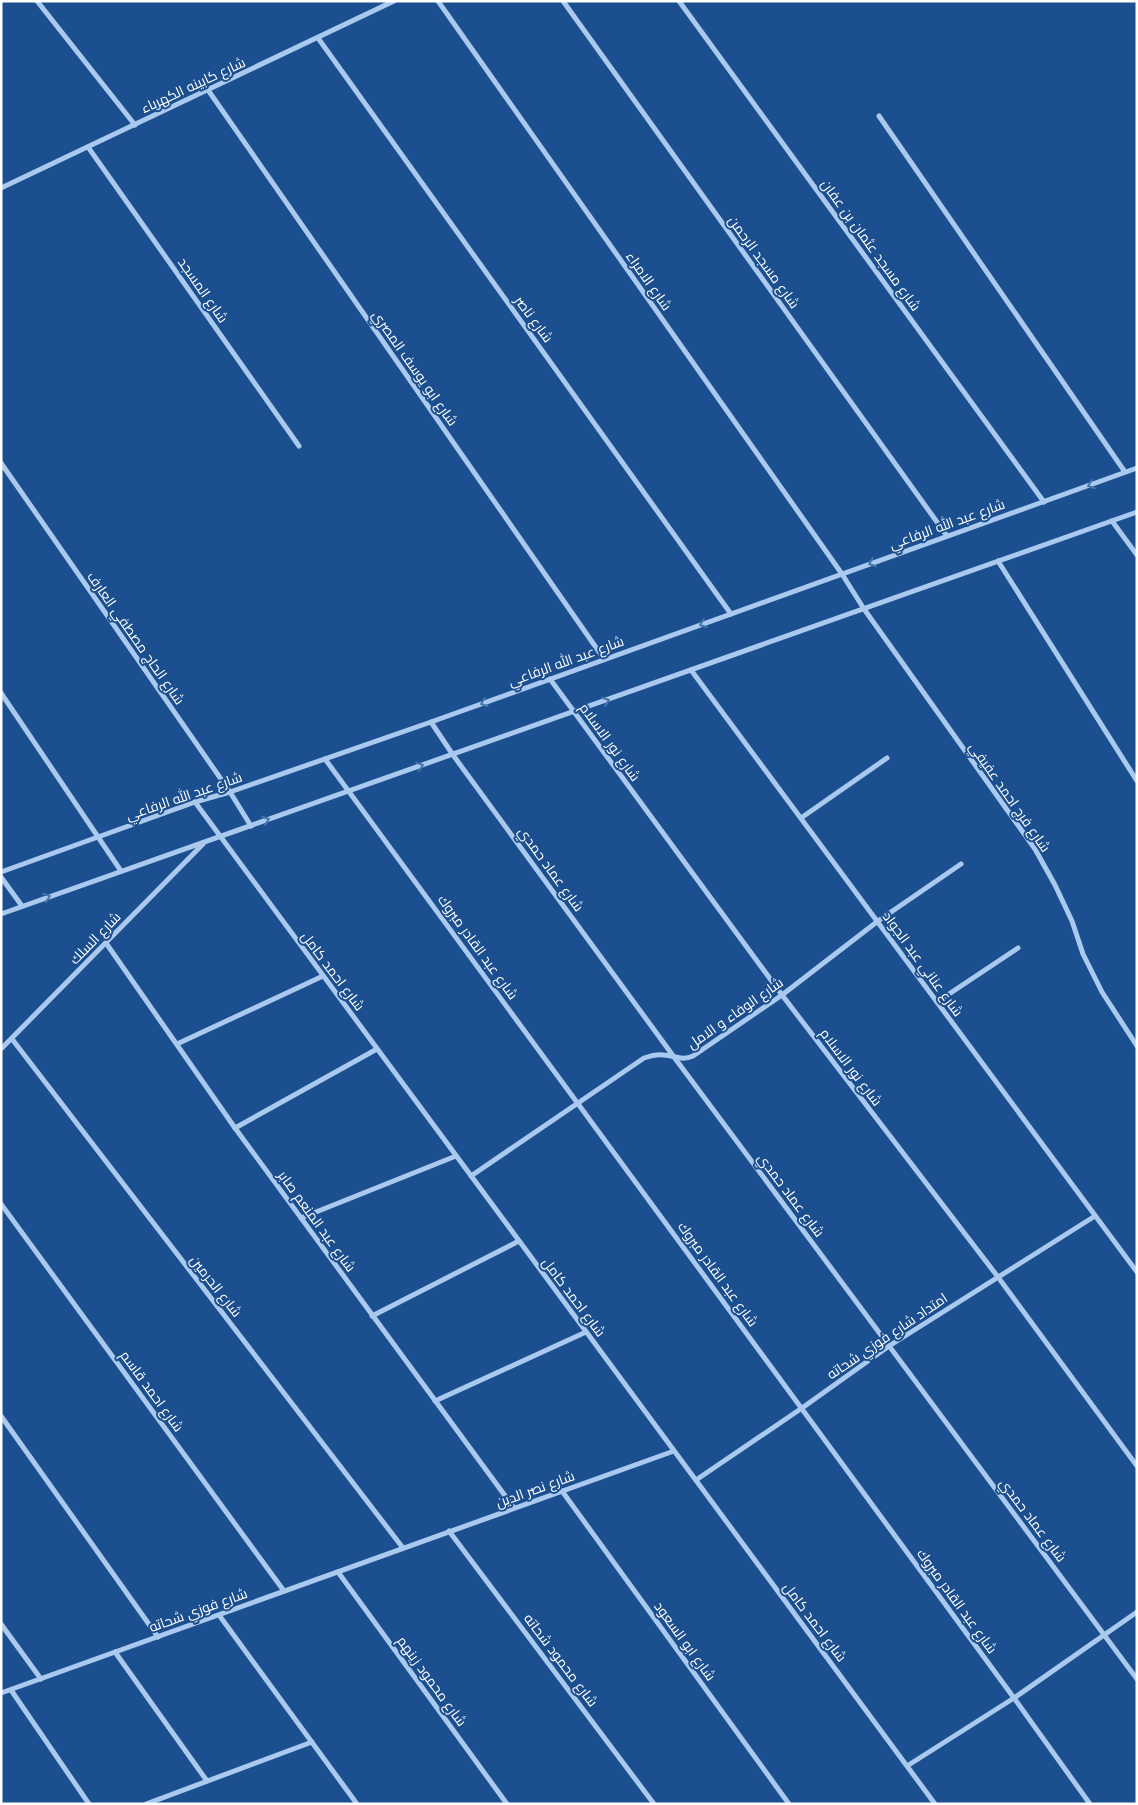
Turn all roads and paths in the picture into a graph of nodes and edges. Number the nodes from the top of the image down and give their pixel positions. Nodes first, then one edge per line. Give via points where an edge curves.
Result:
1 (36, 1) edge
2 (394, 1) edge
3 (438, 1) edge
4 (563, 1) edge
5 (679, 1) edge
6 (318, 38) junction
7 (208, 90) junction
8 (879, 116) dead end
9 (135, 125) junction
10 (88, 147) junction
11 (1, 188) edge
12 (299, 446) dead end
13 (1, 463) edge
14 (1137, 468) edge
15 (1125, 472) junction
16 (1044, 502) junction
17 (1137, 512) edge
18 (1112, 521) junction
19 (947, 536) junction
20 (1137, 555) edge
21 (998, 561) junction
22 (842, 574) junction
23 (864, 609) junction
24 (731, 614) junction
25 (604, 659) junction
26 (692, 670) junction
27 (550, 679) junction
28 (1, 693) edge
29 (574, 712) junction
30 (431, 722) junction
31 (454, 755) junction
32 (888, 758) dead end
33 (325, 759) junction
34 (1137, 781) edge
35 (349, 791) junction
36 (230, 792) junction
37 (195, 802) junction
38 (801, 818) junction
39 (251, 826) junction
40 (219, 837) junction
41 (99, 838) junction
42 (205, 841) junction
43 (961, 864) dead end
44 (121, 871) junction
45 (1, 872) edge
46 (1, 877) edge
47 (22, 906) junction
48 (1, 914) edge
49 (878, 921) junction
50 (106, 943) junction
51 (1018, 948) dead end
52 (323, 976) junction
53 (782, 995) junction
54 (937, 1002) junction
55 (12, 1038) junction
56 (177, 1044) junction
57 (1137, 1046) edge
58 (1, 1049) edge
59 (377, 1049) junction
60 (674, 1057) junction
61 (578, 1103) junction
62 (235, 1128) junction
63 (456, 1156) junction
64 (470, 1176) junction
65 (1, 1204) edge
66 (1095, 1216) junction
67 (301, 1218) junction
68 (519, 1241) junction
69 (1137, 1272) edge
70 (998, 1277) junction
71 (372, 1316) junction
72 (586, 1332) junction
73 (889, 1346) junction
74 (435, 1401) junction
75 (802, 1408) junction
76 (1, 1416) edge
77 (674, 1451) junction
78 (1137, 1466) edge
79 (696, 1480) junction
80 (562, 1491) junction
81 (514, 1508) junction
82 (449, 1531) junction
83 (403, 1548) junction
84 (338, 1572) junction
85 (284, 1591) junction
86 (1137, 1612) edge
87 (219, 1615) junction
88 (1, 1624) edge
89 (1104, 1635) junction
90 (158, 1637) junction
91 (115, 1652) junction
92 (41, 1679) junction
93 (1137, 1679) edge
94 (11, 1690) junction
95 (1, 1693) edge
96 (1014, 1698) junction
97 (312, 1742) junction
98 (908, 1766) junction
99 (207, 1781) junction
100 (89, 1804) edge
101 (146, 1804) edge
102 (357, 1804) edge
103 (507, 1804) edge
104 (654, 1804) edge
105 (789, 1804) edge
106 (936, 1804) edge
107 (1090, 1804) edge

1 - 9 street
2 - 6 street, شارع كابينه الكهرباء
3 - 22 street, شارع الامراء
4 - 19 street, شارع مسجد الرحمن
5 - 16 street, شارع مسجد عثمان بن عفان
6 - 7 street, شارع كابينه الكهرباء
6 - 24 street, شارع ناصر
7 - 9 street, شارع كابينه الكهرباء
7 - 25 street, شارع ابو يوسف المصري
8 - 15 street
9 - 10 street, شارع كابينه الكهرباء
10 - 11 street, شارع كابينه الكهرباء
10 - 12 street, شارع المسجد
13 - 36 street, شارع الحاج مصطفي العارف
14 - 15 street, شارع عبد الله الرفاعي
15 -> 16 street, شارع عبد الله الرفاعي
16 - 19 street, شارع عبد الله الرفاعي
17 - 18 street
18 - 20 street
18 - 21 street
19 -> 22 street, شارع عبد الله الرفاعي
21 - 23 street
21 - 34 street
22 - 23 street, شارع فرج احمد عفيفي
22 - 24 street, شارع عبد الله الرفاعي
23 - 26 street
23 - 57 street, شارع فرج احمد عفيفي via 1035,849 1072,921 1083,954 1102,992
24 -> 25 street, شارع عبد الله الرفاعي
25 - 27 street, شارع عبد الله الرفاعي
29 -> 26 street
26 - 38 street, شارع عناني عبد الجواد
27 - 29 street, شارع نور الاسلام
27 -> 30 street, شارع عبد الله الرفاعي
28 - 41 street
29 - 31 street
29 - 53 street, شارع نور الاسلام
30 - 31 street, شارع عماد حمدي
30 - 33 street, شارع عبد الله الرفاعي
35 -> 31 street
31 - 60 street, شارع عماد حمدي
32 - 38 street
33 - 35 street, شارع عبد القادر مبروك
33 - 36 street, شارع عبد الله الرفاعي
39 -> 35 street
35 - 61 street, شارع عبد القادر مبروك
36 - 37 street, شارع عبد الله الرفاعي
36 - 39 street, شارع الحاج مصطفي العارف
37 - 40 street, شارع احمد كامل
37 - 41 street, شارع عبد الله الرفاعي
38 - 49 street, شارع عناني عبد الجواد
39 - 40 street
40 - 42 street
40 - 52 street, شارع احمد كامل
41 - 44 street
41 - 45 street, شارع عبد الله الرفاعي
42 - 44 street
42 - 50 street, شارع السلك
43 - 49 street, شارع الوفاء و الامل
47 -> 44 street
46 - 47 street
47 - 48 street
49 - 53 street, شارع الوفاء و الامل
49 - 54 street, شارع عناني عبد الجواد
50 - 55 street, شارع السلك
50 - 56 street, شارع عبد المنعم صابر
51 - 54 street
52 - 56 street
52 - 59 street, شارع احمد كامل
53 - 60 street, شارع الوفاء و الامل via 693,1056 687,1059
53 - 70 street, شارع نور الاسلام
54 - 66 street, شارع عناني عبد الجواد
55 - 58 street, شارع السلك
55 - 83 street, شارع الحرمين
56 - 62 street, شارع عبد المنعم صابر
59 - 62 street
59 - 63 street, شارع احمد كامل
60 - 61 street, شارع الوفاء و الامل via 664,1054 644,1058
60 - 73 street, شارع عماد حمدي
61 - 64 street, شارع الوفاء و الامل
61 - 75 street, شارع عبد القادر مبروك
62 - 67 street, شارع عبد المنعم صابر
63 - 64 street, شارع احمد كامل
63 - 67 street
64 - 68 street, شارع احمد كامل
65 - 85 street, شارع احمد قاسم
66 - 69 street, شارع عناني عبد الجواد
66 - 70 street, امتداد شارع فوزي شحاته
67 - 71 street, شارع عبد المنعم صابر
68 - 71 street
68 - 72 street, شارع احمد كامل
70 - 73 street, امتداد شارع فوزي شحاته
70 - 78 street, شارع نور الاسلام
71 - 74 street, شارع عبد المنعم صابر
72 - 74 street
72 - 77 street, شارع احمد كامل
73 - 75 street, امتداد شارع فوزي شحاته
73 - 89 street, شارع عماد حمدي
74 - 81 street, شارع عبد المنعم صابر
75 - 79 street, امتداد شارع فوزي شحاته
75 - 96 street, شارع عبد القادر مبروك
76 - 90 street
77 - 79 street, شارع احمد كامل
77 - 80 street, شارع نصر الدين
79 - 98 street, شارع احمد كامل
80 - 81 street, شارع نصر الدين
80 - 105 street, شارع ابو السعود
81 - 82 street, شارع نصر الدين
82 - 83 street, شارع نصر الدين
82 - 104 street, شارع محمود شحاته
83 - 84 street, شارع فوزي شحاته
84 - 85 street, شارع فوزي شحاته
84 - 103 street, شارع محمود زينهم
85 - 87 street, شارع فوزي شحاته
86 - 89 street
87 - 90 street, شارع فوزي شحاته
87 - 97 street
88 - 92 street
89 - 93 street, شارع عماد حمدي
89 - 96 street
90 - 91 street, شارع فوزي شحاته
91 - 92 street, شارع فوزي شحاته
91 - 99 street
92 - 94 street, شارع فوزي شحاته
94 - 95 street, شارع فوزي شحاته
94 - 100 street
96 - 98 street
96 - 107 street, شارع عبد القادر مبروك
97 - 99 street
97 - 102 street
98 - 106 street, شارع احمد كامل
99 - 101 street

